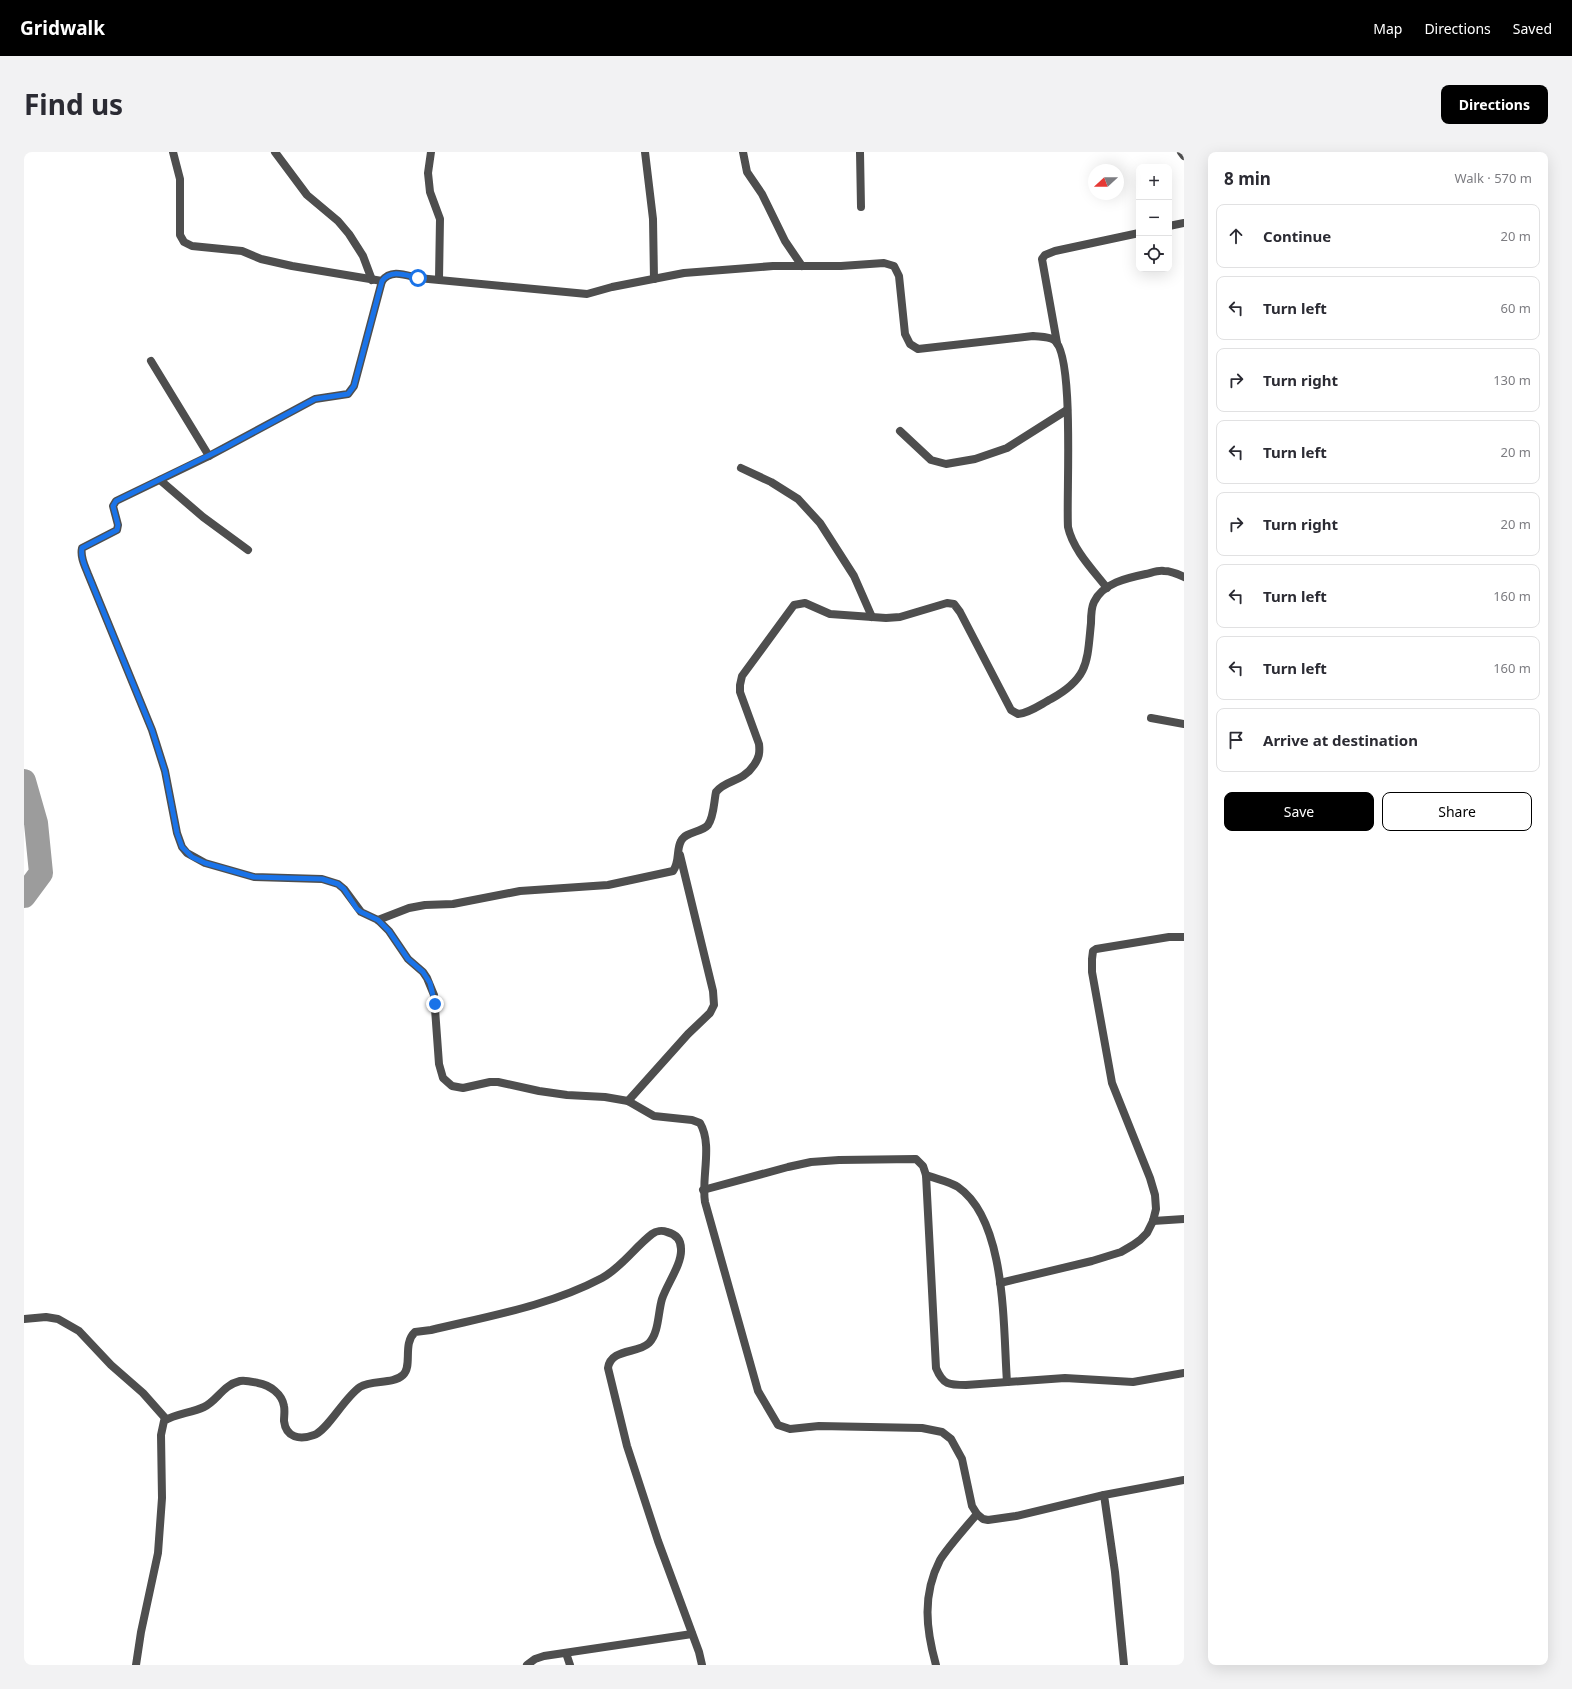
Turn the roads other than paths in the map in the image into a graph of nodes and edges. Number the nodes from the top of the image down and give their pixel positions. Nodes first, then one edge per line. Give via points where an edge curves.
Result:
1 (173, 152) edge
2 (276, 152) edge
3 (431, 152) edge
4 (645, 152) edge
5 (743, 152) edge
6 (860, 152) edge
7 (1181, 152) edge
8 (1184, 156) edge
9 (861, 207) dead end
10 (1184, 223) edge
11 (1172, 225) edge
12 (1136, 234) edge
13 (802, 266) junction
14 (654, 279) junction
15 (372, 280) junction
16 (439, 280) junction
17 (382, 281) junction
18 (1057, 343) junction
19 (151, 361) dead end
20 (1067, 410) junction
21 (900, 431) dead end
22 (209, 456) junction
23 (741, 468) dead end
24 (160, 480) junction
25 (248, 550) dead end
26 (1184, 576) edge
27 (1107, 588) junction
28 (872, 617) junction
29 (1151, 718) dead end
30 (1184, 724) edge
31 (679, 849) junction
32 (378, 920) junction
33 (1184, 937) edge
34 (628, 1102) junction
35 (926, 1175) junction
36 (703, 1190) junction
37 (1184, 1219) edge
38 (1153, 1221) junction
39 (1000, 1283) junction
40 (24, 1319) edge
41 (1184, 1372) edge
42 (1007, 1382) junction
43 (166, 1419) junction
44 (1184, 1480) edge
45 (1104, 1495) junction
46 (976, 1514) junction
47 (692, 1634) junction
48 (566, 1653) junction
49 (136, 1665) edge
50 (528, 1665) edge
51 (570, 1665) edge
52 (702, 1665) edge
53 (936, 1665) edge
54 (1124, 1665) edge

1 - 15 street via 180,179 180,235 187,244 242,250 261,259
2 - 15 street via 307,195 349,234 363,256
3 - 16 street via 428,173 430,192 440,219
4 - 14 street via 653,219
5 - 13 street via 747,172
6 - 9 street
7 - 8 street
10 - 11 street
12 - 18 street via 1056,251 1042,259
13 - 14 street via 684,273
13 - 18 street via 884,263 894,266 899,276 905,334 910,344 918,349 1033,336 1054,339
14 - 16 street via 580,294
15 - 17 street
16 - 17 street via 398,273 388,275
17 - 22 street via 354,386 348,394 315,399
18 - 20 street via 1064,368
19 - 22 street
20 - 21 street via 1007,448 975,459 946,464 931,460
20 - 27 street via 1068,527 1080,552
22 - 24 street
23 - 28 street via 771,482 798,499 820,523 854,576
24 - 25 street via 203,517
24 - 32 street via 114,503 117,530 82,548 81,554 152,730 165,771 182,847 192,857 205,863 254,877 331,881 344,889 361,912
26 - 27 street via 1162,570 1126,578
27 - 28 street via 1096,598 1092,606 1090,647 1084,670 1077,680 1060,694 1021,714 1011,710 954,604 947,603 900,617
28 - 31 street via 830,614 805,603 794,605 742,676 740,692 759,744 758,760 745,776 719,788 708,824 685,836
29 - 30 street
31 - 32 street via 675,869 663,874 608,885 520,891 453,904 425,905 409,908
31 - 34 street via 713,991 714,1005 710,1013
32 - 34 street via 430,983 435,1004 439,1064 443,1078 452,1086 463,1088 498,1082 539,1091 605,1097
33 - 38 street via 1169,937 1096,949 1092,959 1093,980 1112,1083 1150,1178 1155,1195 1156,1210
34 - 36 street via 654,1116 700,1123 706,1136
35 - 36 street via 923,1166 916,1159 839,1160 788,1166
35 - 39 street via 957,1187 981,1214 989,1230
35 - 42 street via 936,1368 945,1383 953,1385
36 - 46 street via 704,1202 758,1391 778,1425 790,1430 827,1426 922,1428 942,1432 951,1439 962,1459
37 - 38 street
38 - 39 street via 1134,1246 1121,1252
39 - 42 street
40 - 43 street via 58,1319 79,1331 111,1365 144,1393
41 - 42 street via 1133,1382 1065,1378
43 - 47 street via 205,1407 224,1389 245,1381 264,1384 273,1389 282,1401 286,1429 292,1436 300,1438 315,1435 360,1387 405,1373 408,1344 414,1332 532,1306 619,1268 656,1232 674,1235 679,1240 680,1254 662,1298 653,1337 646,1344 613,1357 608,1363 608,1368 627,1446
43 - 49 street via 162,1424 161,1435 162,1498 158,1553
44 - 45 street
45 - 46 street via 995,1520 983,1519
45 - 54 street
46 - 53 street via 940,1560 930,1588 926,1612
47 - 48 street
47 - 52 street
48 - 50 street via 544,1656
48 - 51 street

